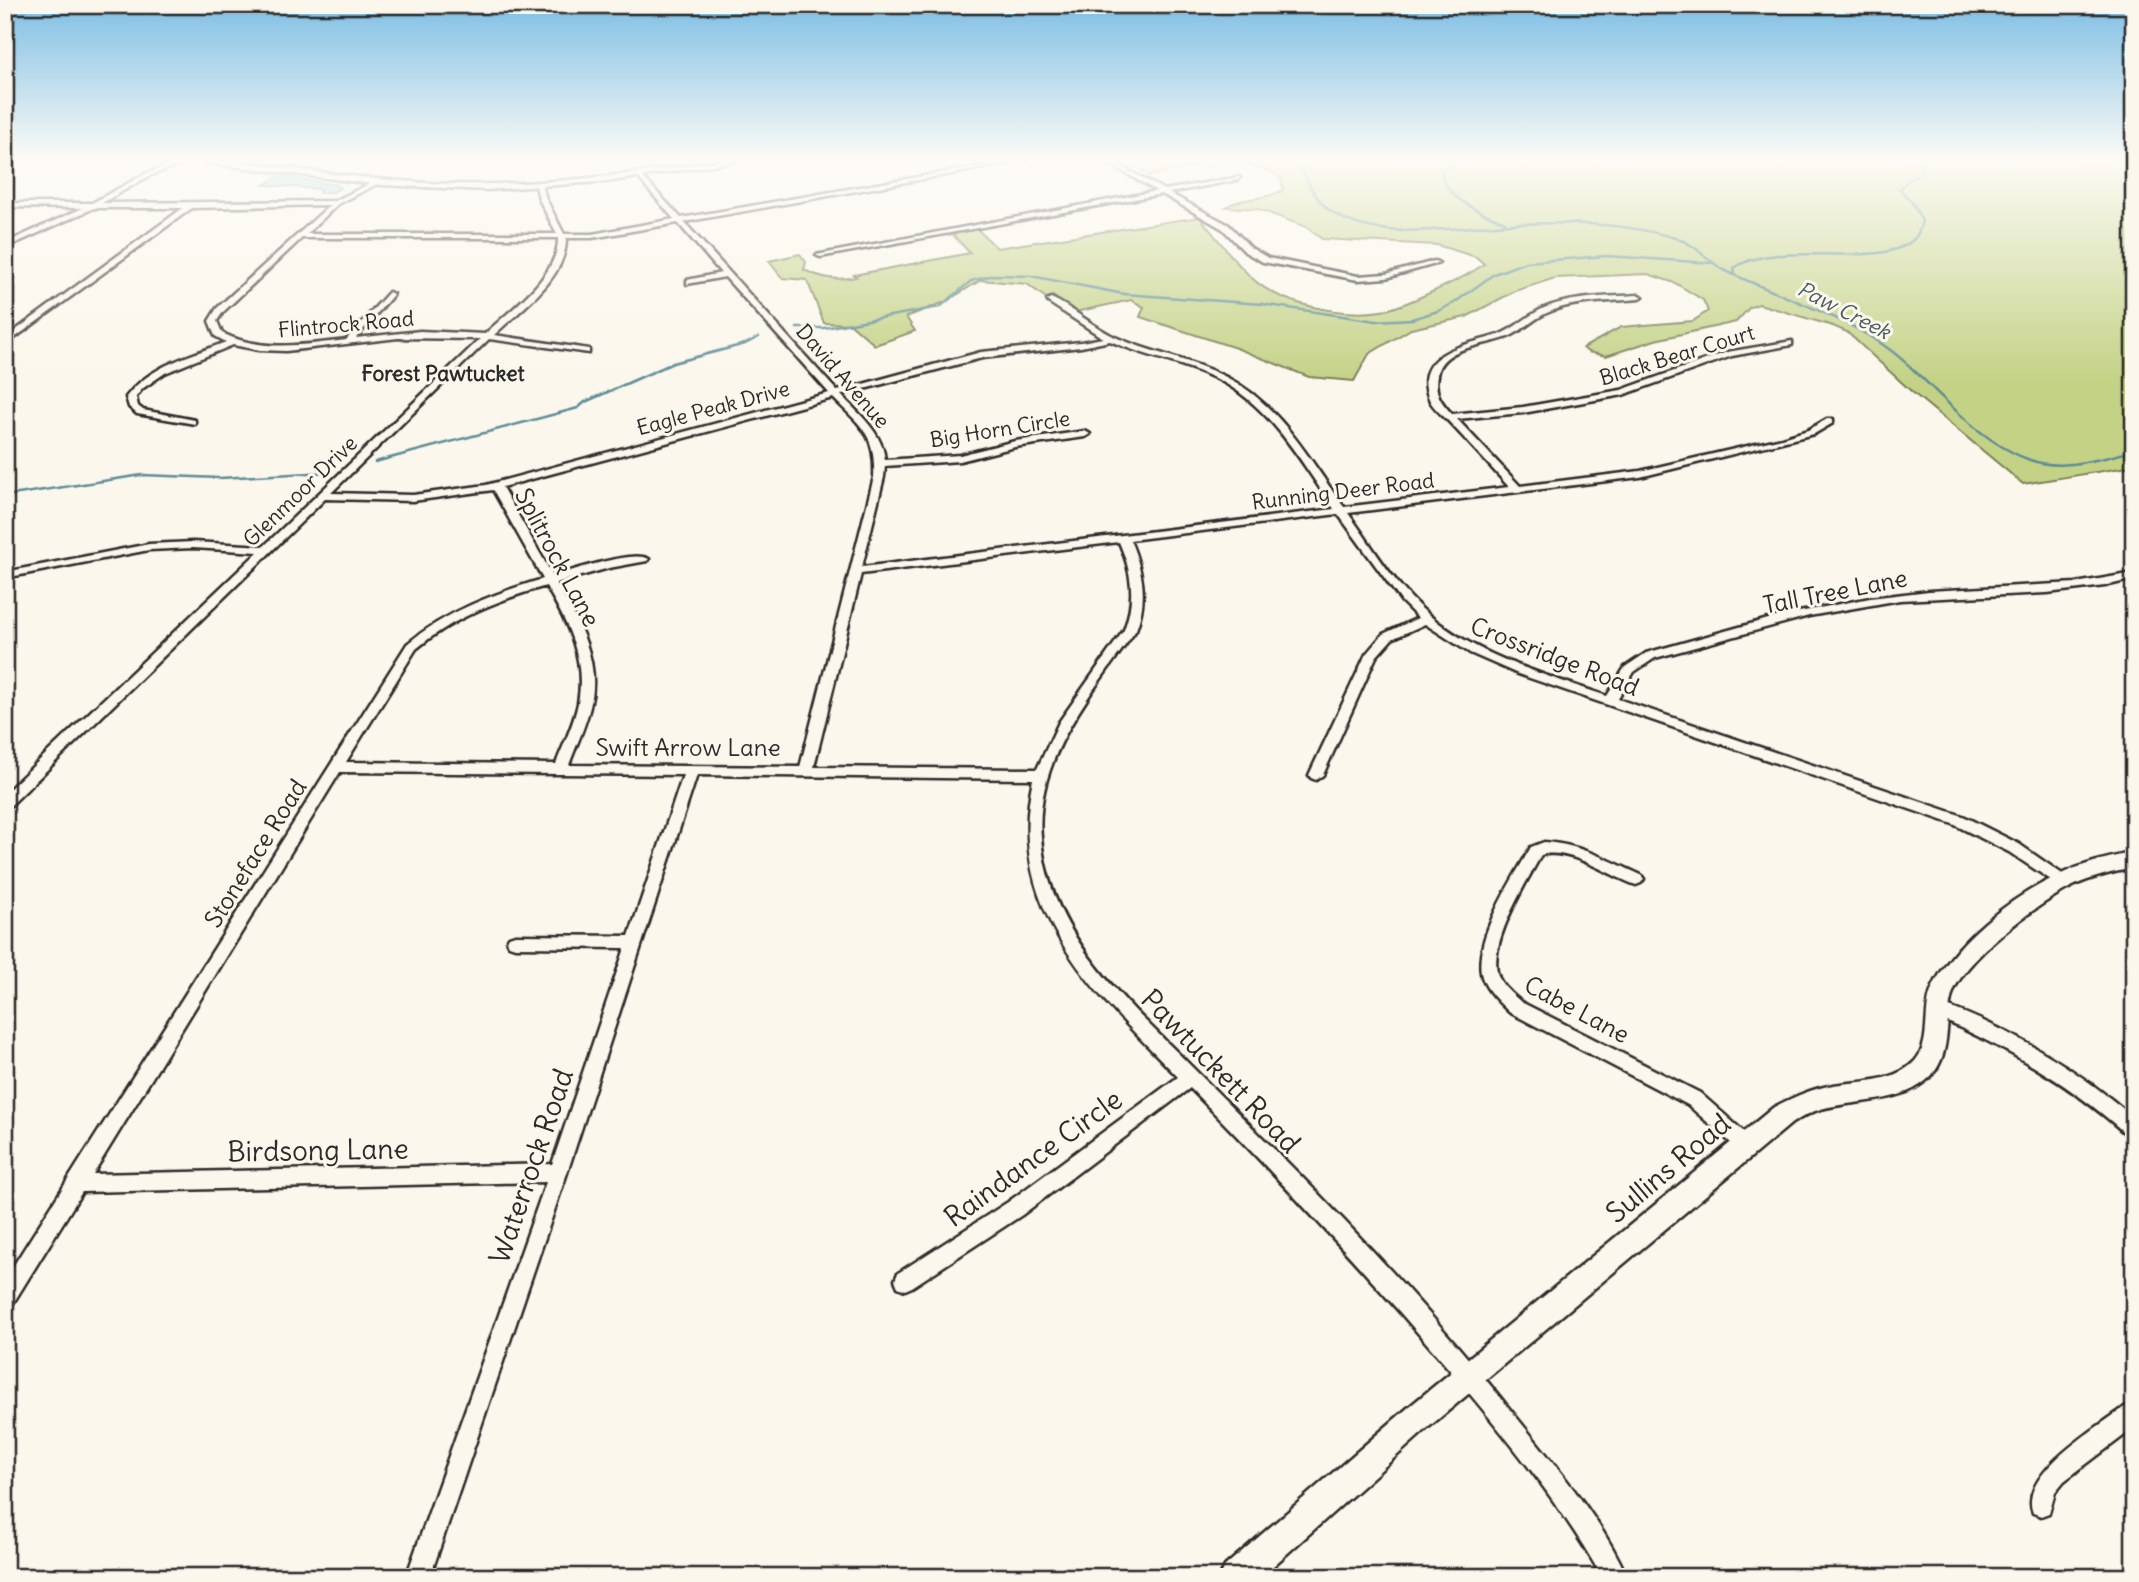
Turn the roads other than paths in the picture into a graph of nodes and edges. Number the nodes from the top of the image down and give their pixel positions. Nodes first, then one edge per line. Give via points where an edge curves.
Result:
1 (33, 234) edge
2 (152, 234) edge
3 (303, 234) edge
4 (561, 234) edge
5 (609, 234) edge
6 (691, 234) edge
7 (938, 234) edge
8 (1233, 234) edge
9 (301, 236) junction
10 (562, 238) junction
11 (5, 247) edge
12 (820, 255) dead end
13 (1435, 263) dead end
14 (727, 274) junction
15 (690, 282) dead end
16 (389, 294) dead end
17 (1639, 297) dead end
18 (1051, 300) dead end
19 (29, 324) junction
20 (5, 325) edge
21 (486, 338) junction
22 (1111, 338) junction
23 (349, 341) junction
24 (5, 342) edge
25 (233, 342) junction
26 (1789, 343) dead end
27 (586, 351) dead end
28 (835, 394) junction
29 (1450, 417) junction
30 (1830, 421) dead end
31 (192, 422) dead end
32 (1084, 434) dead end
33 (880, 463) junction
34 (496, 486) junction
35 (1517, 489) junction
36 (322, 496) junction
37 (1341, 511) junction
38 (1124, 538) junction
39 (267, 549) junction
40 (643, 559) dead end
41 (855, 571) junction
42 (5, 575) edge
43 (2134, 576) edge
44 (548, 581) junction
45 (1426, 619) junction
46 (1611, 701) junction
47 (335, 767) junction
48 (561, 769) junction
49 (692, 770) junction
50 (806, 771) junction
51 (1040, 774) junction
52 (1316, 775) dead end
53 (5, 802) edge
54 (2134, 860) edge
55 (1636, 878) dead end
56 (2063, 882) junction
57 (516, 942) dead end
58 (635, 942) junction
59 (1938, 1010) junction
60 (1191, 1077) junction
61 (2134, 1130) edge
62 (1745, 1144) junction
63 (558, 1173) junction
64 (80, 1183) junction
65 (905, 1280) dead end
66 (5, 1298) edge
67 (1468, 1376) junction
68 (2134, 1414) edge
69 (2041, 1505) dead end
70 (418, 1577) edge
71 (1236, 1577) edge
72 (1615, 1577) edge

1 - 11 street
2 - 19 street
3 - 9 street
4 - 10 street
5 - 10 street
6 - 14 street, David Avenue
7 - 12 street
8 - 13 street via 1251,253 1271,261 1344,276 1367,278
9 - 10 street
9 - 25 street via 216,315 216,330
10 - 21 street, Glenmoor Drive via 553,270
14 - 15 street
14 - 28 street, David Avenue
16 - 23 street
17 - 29 street via 1554,307 1504,335 1445,354 1430,384 1435,401
18 - 22 street, Crossridge Road
19 - 20 street
19 - 24 street
21 - 23 street, Flintrock Road via 417,334
21 - 27 street, Flintrock Road
21 - 36 street, Glenmoor Drive
22 - 28 street, Eagle Peak Drive via 995,352
22 - 37 street, Crossridge Road via 1214,374 1254,397
23 - 25 street, Flintrock Road via 273,348
25 - 31 street via 158,374 131,397 140,412
26 - 29 street, Black Bear Court via 1730,354 1612,394
28 - 33 street, David Avenue via 873,435
28 - 34 street, Eagle Peak Drive
29 - 35 street
30 - 35 street, Running Deer Road via 1811,432 1685,465
32 - 33 street, Big Horn Circle via 947,460
33 - 41 street, David Avenue
34 - 36 street, Eagle Peak Drive via 413,498
34 - 44 street, Splitrock Lane
35 - 37 street, Running Deer Road
36 - 39 street, Glenmoor Drive
37 - 38 street, Running Deer Road
37 - 45 street, Crossridge Road via 1397,589
38 - 41 street, Running Deer Road
38 - 51 street, Pawtuckett Road via 1137,569 1135,618 1066,720
39 - 42 street via 149,547
39 - 53 street, Glenmoor Drive
40 - 44 street, Stoneface Road
41 - 50 street, David Avenue
43 - 46 street, Tall Tree Lane via 2068,588 1901,597 1842,606 1641,659 1625,673
44 - 47 street, Stoneface Road via 474,605 425,634 405,654
44 - 48 street, Splitrock Lane via 578,634 587,670 584,705
45 - 46 street, Crossridge Road via 1452,639 1492,659
45 - 52 street via 1380,641
46 - 56 street, Crossridge Road via 1958,820 2014,848
47 - 48 street, Swift Arrow Lane
47 - 64 street, Stoneface Road
48 - 49 street, Swift Arrow Lane
49 - 50 street, Swift Arrow Lane
49 - 58 street, Waterrock Road
50 - 51 street, Swift Arrow Lane
51 - 60 street, Pawtuckett Road via 1032,835 1036,864 1054,913 1094,976
54 - 56 main road, Sullins Road
55 - 62 street, Cabe Lane via 1558,847 1540,847 1489,952 1492,979 1515,1007 1694,1099
56 - 59 main road, Sullins Road via 2023,906 1962,961 1947,980
57 - 58 street
58 - 63 street, Waterrock Road
59 - 61 street via 2000,1038 2093,1097
59 - 62 main road, Sullins Road via 1932,1055 1913,1077 1802,1105
60 - 65 street, Raindance Circle via 1006,1214
60 - 67 street, Pawtuckett Road via 1356,1247
62 - 67 main road, Sullins Road
63 - 64 street, Birdsong Lane
63 - 70 street, Waterrock Road
64 - 66 street, Stoneface Road
67 - 71 main road, Sullins Road
67 - 72 street, Pawtuckett Road via 1524,1441
68 - 69 street via 2056,1473 2045,1487

